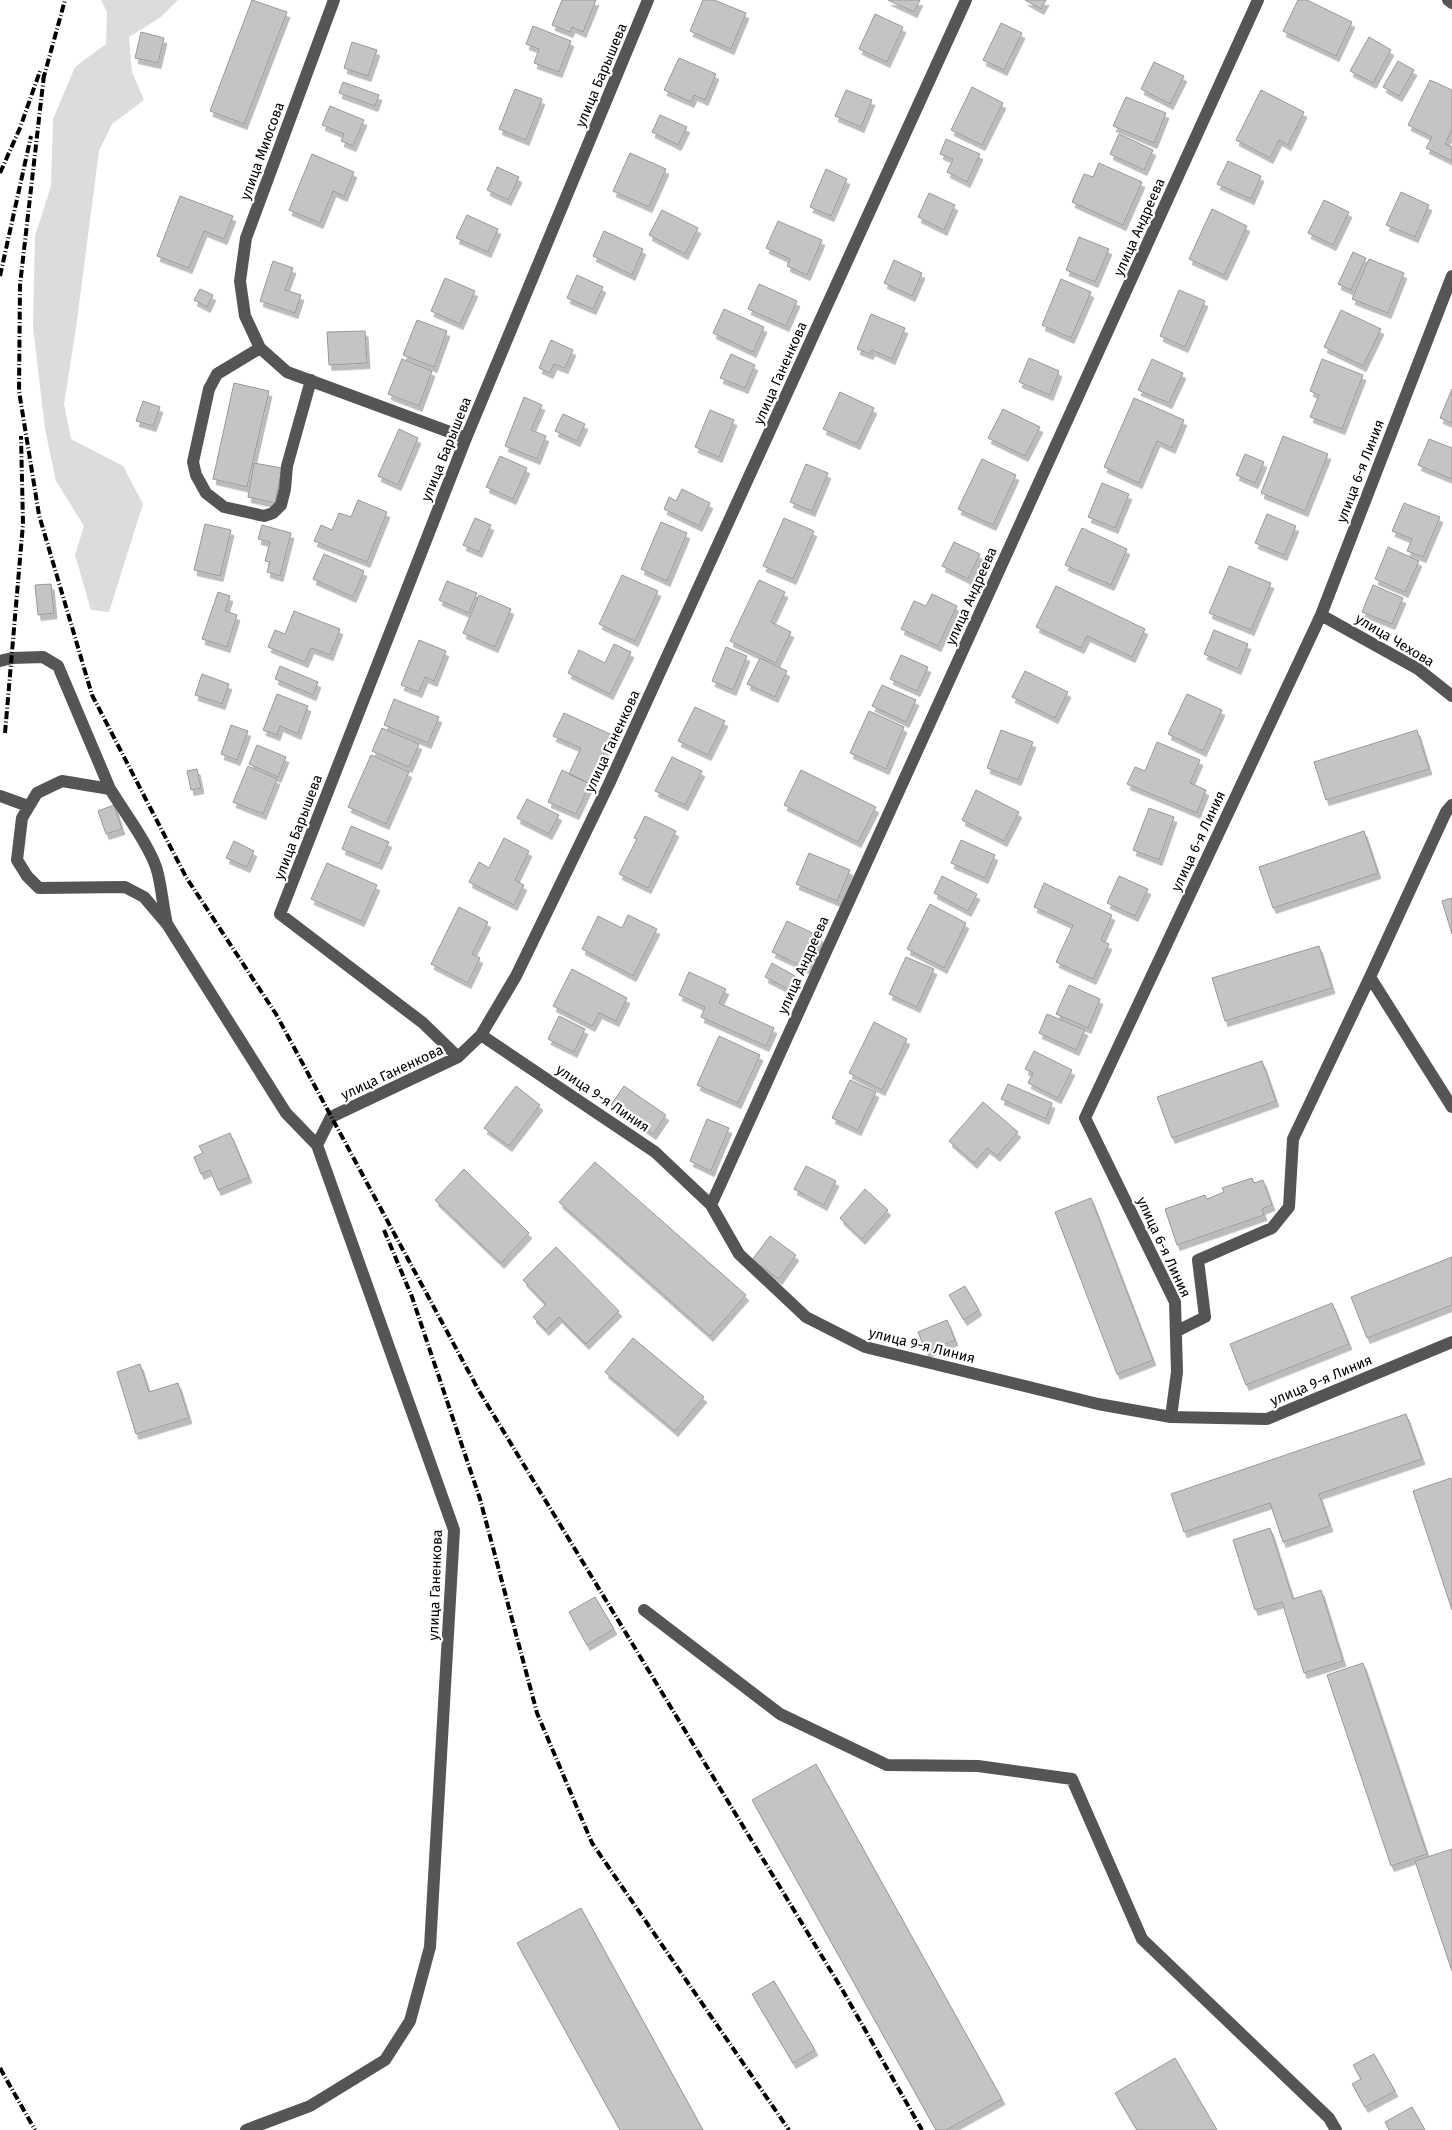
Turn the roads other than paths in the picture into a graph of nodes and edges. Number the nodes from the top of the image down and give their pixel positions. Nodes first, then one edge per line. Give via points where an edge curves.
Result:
1 (334, 0) edge
2 (648, 0) edge
3 (966, 0) edge
4 (1258, 0) edge
5 (1448, 0) edge
6 (1452, 3) edge
7 (1452, 276) edge
8 (260, 348) junction
9 (311, 380) junction
10 (466, 438) junction
11 (1321, 614) junction
12 (0, 661) edge
13 (1452, 696) edge
14 (110, 789) junction
15 (0, 796) edge
16 (1452, 805) edge
17 (28, 806) junction
18 (167, 924) junction
19 (1370, 977) junction
20 (481, 1035) junction
21 (458, 1057) junction
22 (1452, 1107) edge
23 (317, 1145) junction
24 (711, 1205) junction
25 (1177, 1331) junction
26 (1452, 1342) edge
27 (1171, 1417) junction
28 (644, 1610) dead end
29 (246, 2130) edge
30 (1336, 2130) edge

1 - 8 street, улица Миюсова via 246,238 240,281 245,316
2 - 10 street, улица Барышева
3 - 20 street, улица Ганенкова via 609,784 516,976
4 - 24 street, улица Андреева
5 - 6 street
7 - 11 street, улица 6-я Линия
8 - 9 street via 286,372
8 - 9 street via 217,374 209,389 194,462 196,475 206,494 224,507 264,516 280,506 287,466
9 - 10 street
10 - 21 street, улица Барышева via 280,914 423,1023
11 - 13 street, улица Чехова via 1418,669
11 - 25 street, улица 6-я Линия via 1085,1118 1176,1302
12 - 14 street via 43,658 58,666
14 - 17 street via 62,782 37,793
14 - 18 street via 158,872
15 - 17 street
16 - 19 street
17 - 18 street via 22,818 17,860 39,888 124,887 144,897
18 - 23 street via 286,1113
19 - 22 street
19 - 25 street via 1293,1139 1289,1207 1272,1228 1198,1260 1205,1316
20 - 21 street, улица Ганенкова
20 - 24 street, улица 9-я Линия via 655,1152
21 - 23 street, улица Ганенкова via 331,1117
23 - 29 street, улица Ганенкова via 454,1530 430,1947 410,2021 385,2060 310,2106
24 - 27 street, улица 9-я Линия via 739,1254 806,1317 865,1348 1098,1404
25 - 27 street, улица 6-я Линия via 1177,1372
26 - 27 street, улица 9-я Линия via 1267,1419
28 - 30 street via 780,1714 887,1765 978,1766 1072,1779 1142,1938 1328,2118

